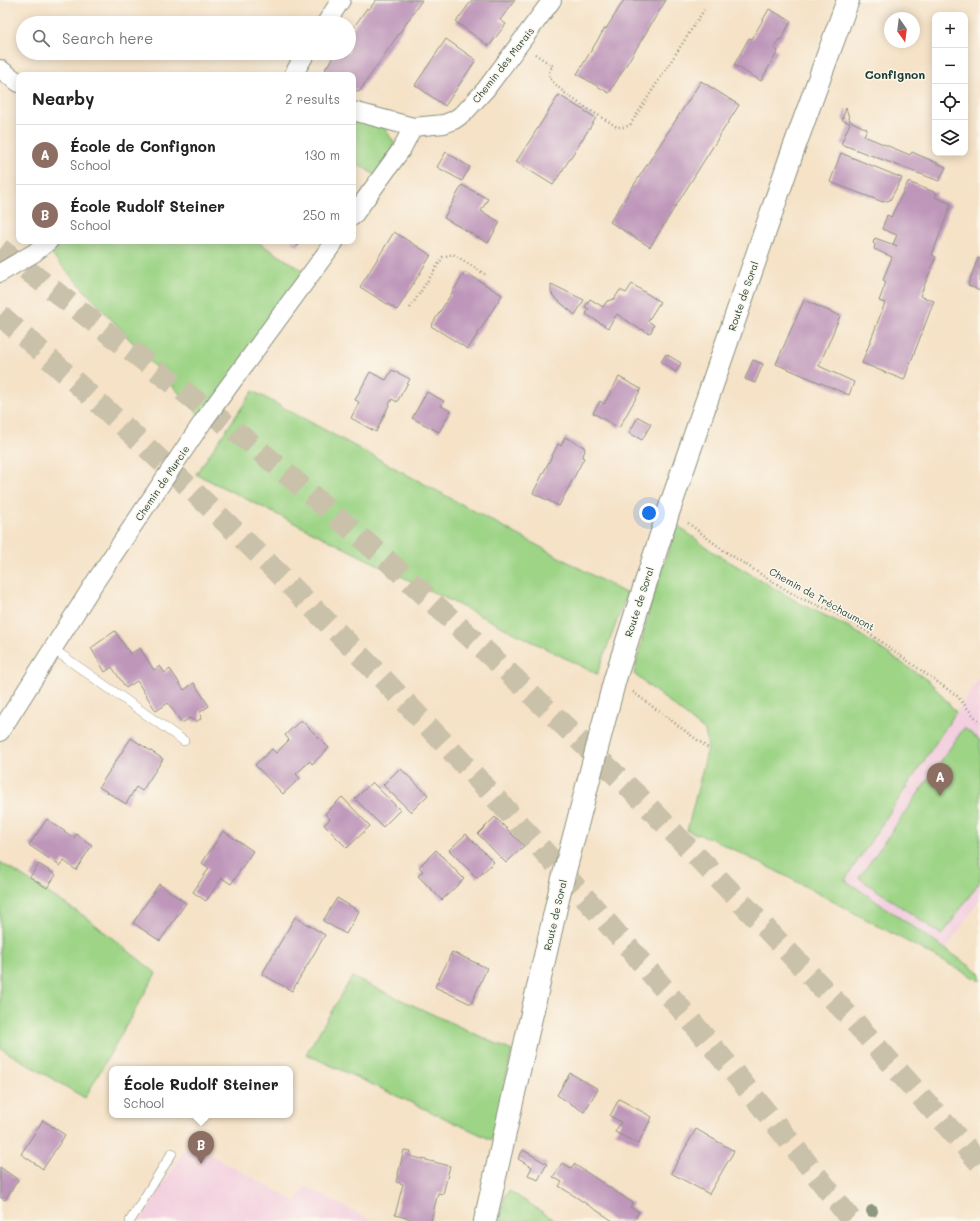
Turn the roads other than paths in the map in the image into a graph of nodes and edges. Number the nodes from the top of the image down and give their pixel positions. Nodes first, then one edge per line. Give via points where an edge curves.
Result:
1 (342, 0) edge
2 (552, 0) edge
3 (848, 0) edge
4 (331, 16) edge
5 (302, 60) edge
6 (0, 69) edge
7 (295, 72) edge
8 (16, 81) edge
9 (356, 112) edge
10 (413, 128) junction
11 (356, 212) edge
12 (45, 244) edge
13 (333, 244) edge
14 (0, 273) edge
15 (53, 649) junction
16 (0, 732) edge
17 (184, 741) dead end
18 (172, 1153) dead end
19 (130, 1221) edge
20 (485, 1221) edge

1 - 4 street
2 - 10 street, Chemin des Marais via 486,89 464,113 444,124
3 - 20 street, Route de Soral via 668,514 615,679 560,890
5 - 7 street
6 - 8 street
9 - 10 street, Chemin des Marais
10 - 11 street via 401,150
12 - 14 street
13 - 15 street, Chemin de Murcie via 204,420
15 - 16 street, Chemin de Murcie
15 - 17 lane
18 - 19 lane

